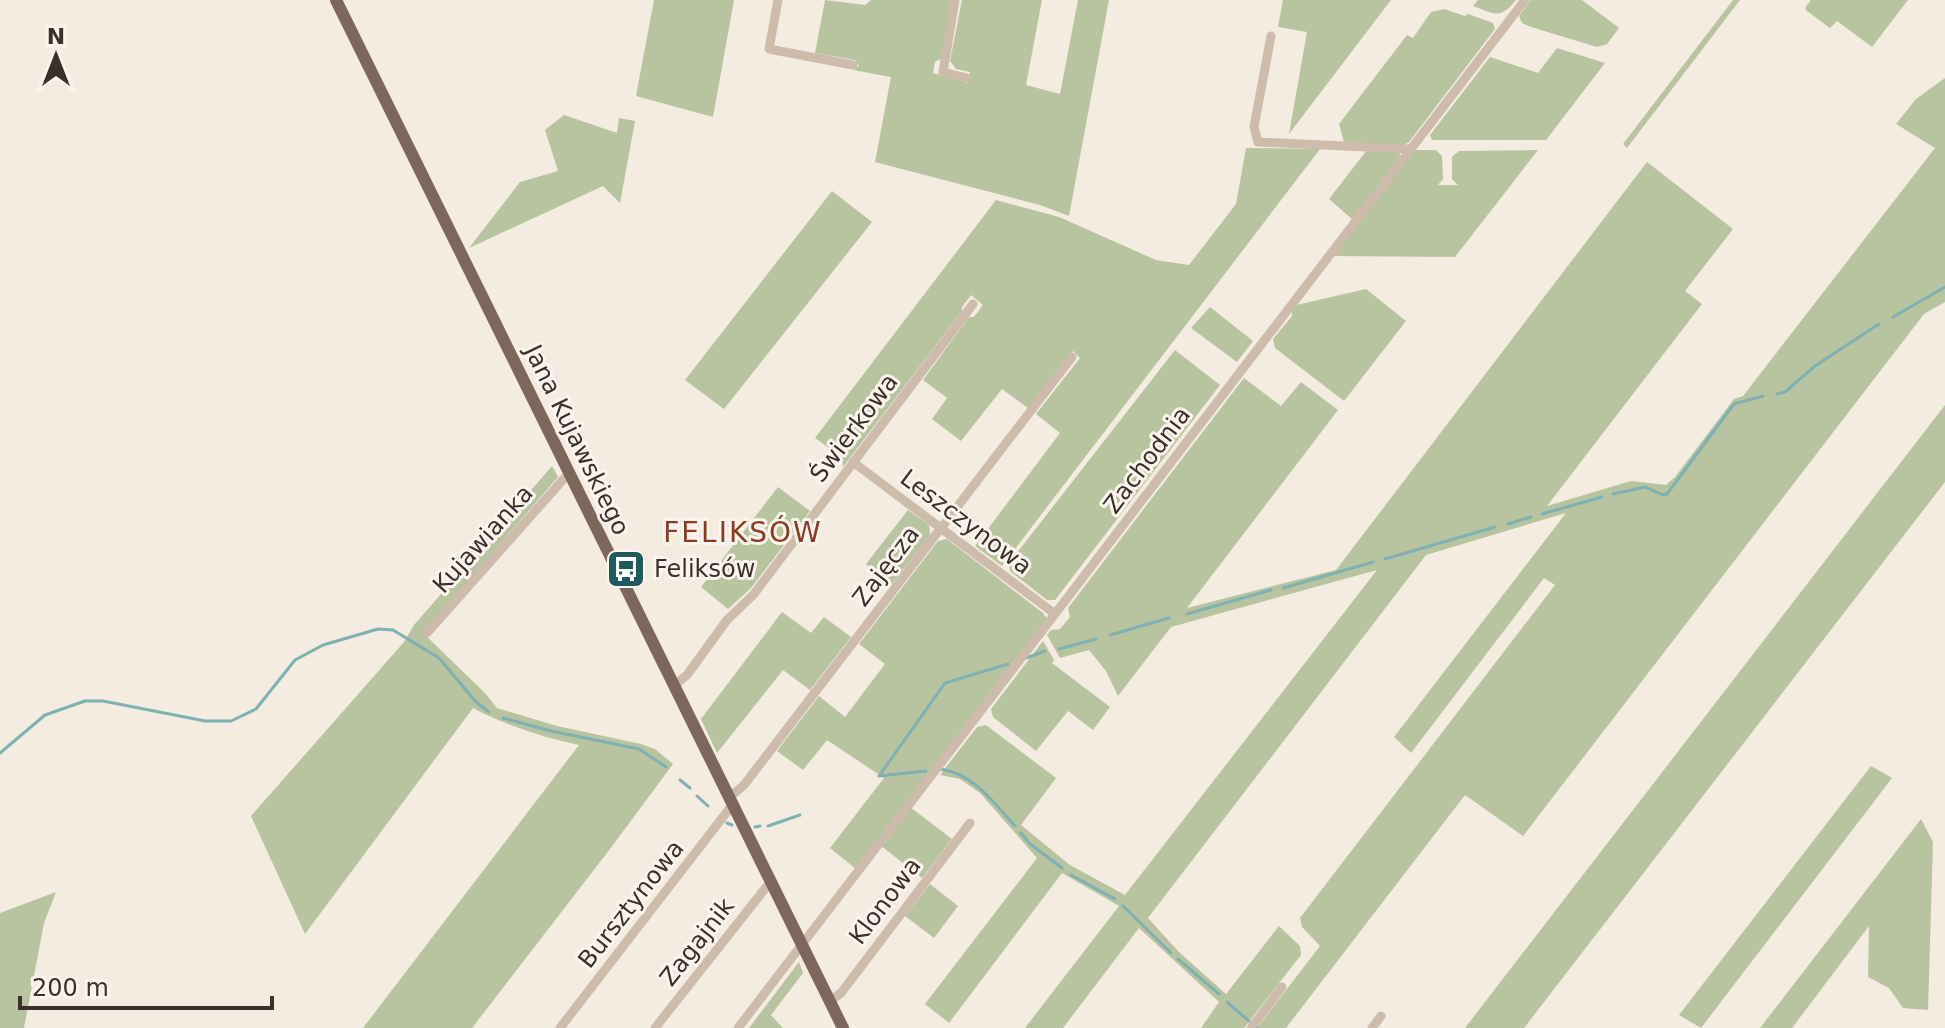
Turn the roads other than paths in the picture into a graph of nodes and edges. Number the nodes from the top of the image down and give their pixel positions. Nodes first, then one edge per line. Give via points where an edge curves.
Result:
1 (336, 0) edge
2 (778, 0) edge
3 (955, 0) edge
4 (1525, 0) edge
5 (1271, 36) dead end
6 (853, 65) dead end
7 (967, 78) dead end
8 (1409, 149) junction
9 (973, 304) dead end
10 (1072, 357) dead end
11 (853, 462) junction
12 (569, 473) junction
13 (941, 527) junction
14 (1055, 614) junction
15 (427, 633) dead end
16 (675, 685) junction
17 (732, 801) junction
18 (970, 823) dead end
19 (771, 881) junction
20 (802, 943) junction
21 (1282, 987) dead end
22 (830, 1001) junction
23 (1381, 1016) dead end
24 (560, 1028) edge
25 (655, 1028) edge
26 (738, 1028) edge
27 (843, 1028) edge
28 (1251, 1028) edge
29 (1372, 1028) edge

1 - 12 main road, Jana Kujawskiego
2 - 6 street via 769,49
3 - 7 street via 943,72
4 - 8 street, Zachodnia
5 - 8 street via 1254,127 1258,142
8 - 14 street, Zachodnia
9 - 11 street, Świerkowa
10 - 13 street, Zajęcza
11 - 13 street, Leszczynowa
11 - 16 street, Świerkowa via 754,594
12 - 15 street, Kujawianka
12 - 16 main road, Jana Kujawskiego
13 - 14 street, Leszczynowa
13 - 17 street, Zajęcza
14 - 20 street, Zachodnia
16 - 17 main road, Jana Kujawskiego
17 - 19 main road, Jana Kujawskiego
17 - 24 street, Bursztynowa
18 - 22 street, Klonowa
19 - 20 main road, Jana Kujawskiego
19 - 25 street, Zagajnik
20 - 22 main road, Jana Kujawskiego
20 - 26 street, Zachodnia
21 - 28 street
22 - 27 main road, Jana Kujawskiego
23 - 29 street

